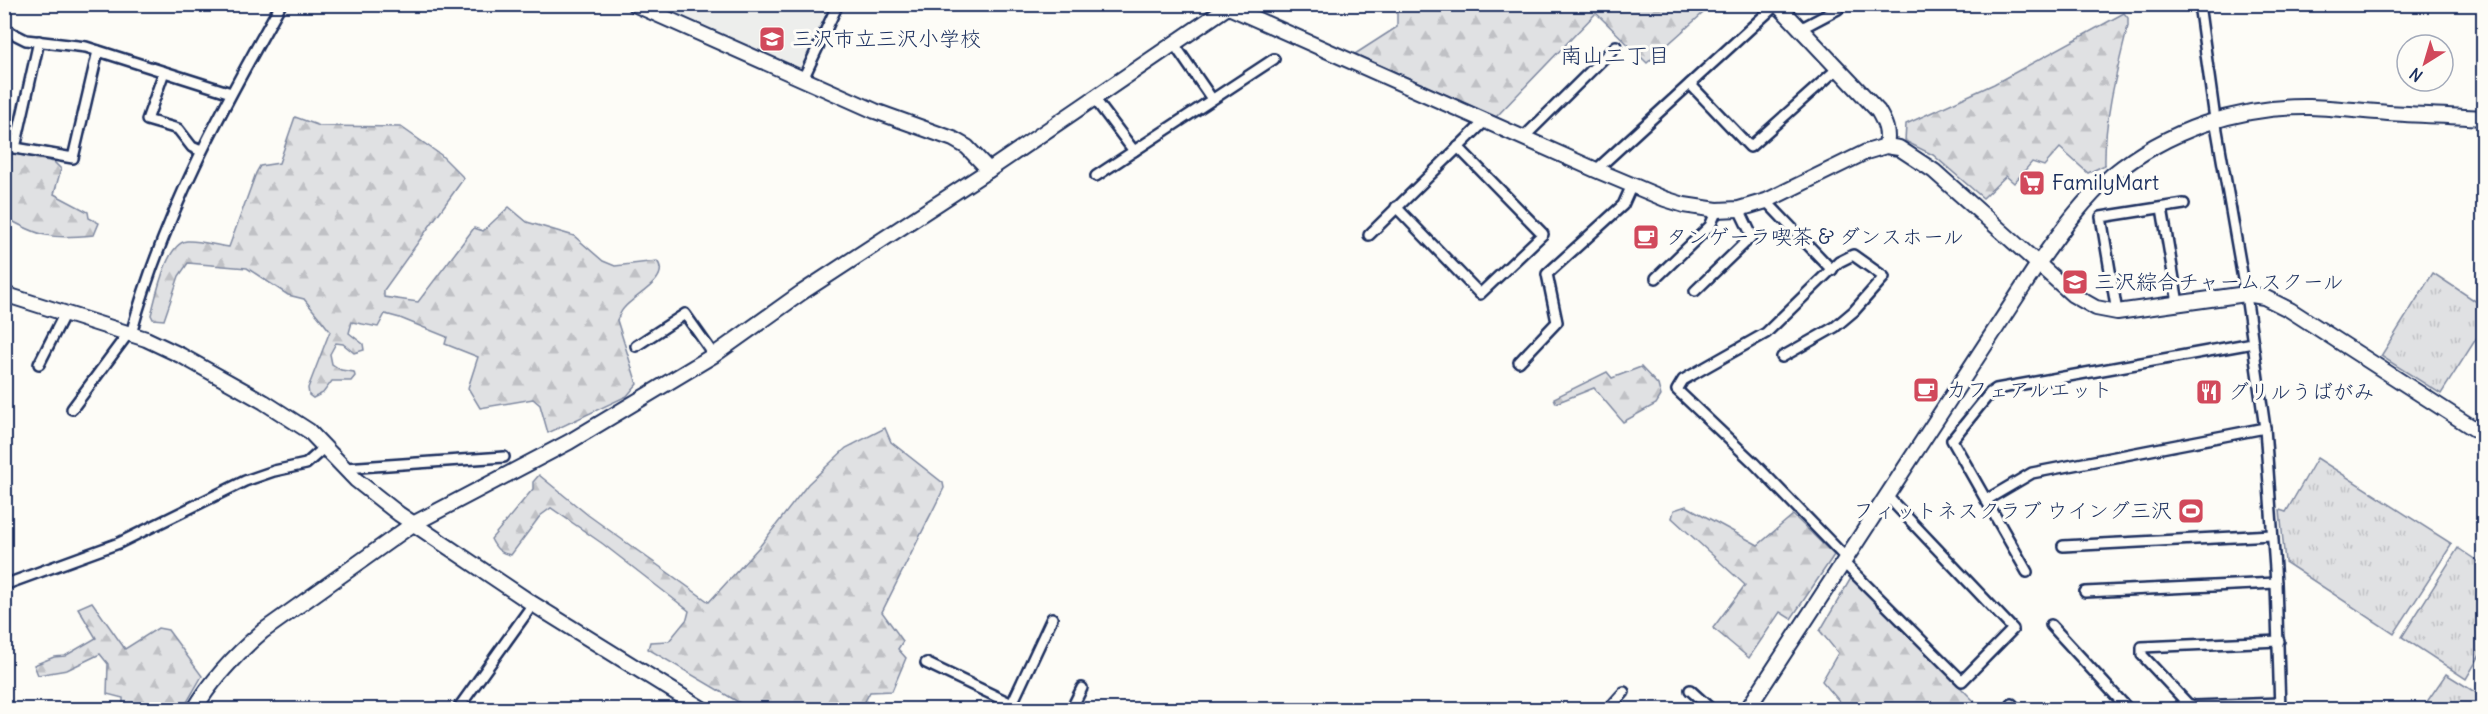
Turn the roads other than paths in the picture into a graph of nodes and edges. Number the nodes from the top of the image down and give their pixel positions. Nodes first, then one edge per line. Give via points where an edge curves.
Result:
1 (281, 4) edge
2 (634, 4) edge
3 (838, 4) edge
4 (1777, 4) edge
5 (1840, 4) edge
6 (2199, 4) edge
7 (1227, 5) edge
8 (1800, 28) junction
9 (4, 29) edge
10 (39, 41) junction
11 (1174, 44) junction
12 (1616, 46) dead end
13 (98, 51) junction
14 (1274, 59) dead end
15 (1838, 68) junction
16 (164, 72) junction
17 (803, 79) junction
18 (1690, 84) junction
19 (231, 93) junction
20 (1094, 98) junction
21 (1212, 99) junction
22 (2484, 118) edge
23 (2215, 119) junction
24 (1485, 121) junction
25 (1523, 138) junction
26 (4, 146) edge
27 (1886, 146) junction
28 (1458, 147) junction
29 (15, 148) junction
30 (1134, 151) junction
31 (201, 152) junction
32 (989, 170) junction
33 (1596, 170) junction
34 (1096, 176) dead end
35 (1632, 185) junction
36 (1766, 201) junction
37 (2184, 204) dead end
38 (1396, 207) junction
39 (2162, 208) junction
40 (1739, 209) junction
41 (1717, 210) junction
42 (1368, 235) dead end
43 (2038, 264) junction
44 (1832, 270) junction
45 (1656, 278) dead end
46 (1695, 291) dead end
47 (4, 294) edge
48 (2246, 294) junction
49 (2178, 303) junction
50 (2117, 312) junction
51 (65, 313) junction
52 (129, 333) junction
53 (2253, 343) junction
54 (636, 346) dead end
55 (714, 355) junction
56 (1782, 357) dead end
57 (1520, 362) dead end
58 (39, 364) dead end
59 (72, 409) dead end
60 (2265, 428) junction
61 (2484, 435) edge
62 (325, 447) junction
63 (504, 457) dead end
64 (345, 468) junction
65 (1886, 495) junction
66 (1986, 500) junction
67 (413, 524) junction
68 (2272, 535) junction
69 (2063, 546) dead end
70 (1845, 560) junction
71 (2027, 572) dead end
72 (2276, 583) junction
73 (4, 585) edge
74 (2085, 592) dead end
75 (533, 604) junction
76 (1052, 618) dead end
77 (2051, 625) dead end
78 (2278, 641) junction
79 (926, 663) dead end
80 (1082, 688) dead end
81 (1690, 690) dead end
82 (1624, 692) dead end
83 (2188, 704) junction
84 (2280, 706) edge
85 (1011, 707) edge
86 (194, 710) edge
87 (458, 710) edge
88 (704, 710) edge
89 (1071, 710) edge
90 (1608, 710) edge
91 (1712, 710) edge
92 (1747, 710) edge
93 (2129, 710) edge
94 (2172, 710) edge

1 - 19 street
2 - 17 street
3 - 17 street
4 - 8 street
4 - 18 street
5 - 8 street via 1838,9
6 - 23 street
7 - 11 street
7 - 24 street
8 - 15 street
9 - 10 street via 26,40
10 - 13 street
10 - 29 street
11 - 20 street
11 - 21 street
12 - 25 street
13 - 16 street
13 - 29 street via 73,158
14 - 21 street
15 - 18 street via 1750,147
15 - 27 street via 1885,123
16 - 19 street
16 - 31 street via 147,120 178,129
17 - 32 street via 953,139 967,147
18 - 33 street
19 - 31 street
20 - 30 street
20 - 32 street
21 - 30 street
22 - 23 street via 2310,107 2277,108
23 - 43 street via 2151,148 2110,177 2075,214
23 - 48 street
24 - 25 street
24 - 28 street
25 - 33 street
26 - 29 street
27 - 36 street
27 - 43 street via 1913,155 1934,171
28 - 38 street
28 - 38 street via 1543,234 1480,294
30 - 34 street
31 - 52 street
32 - 55 street
33 - 35 street
35 - 41 street via 1665,200
35 - 57 street via 1623,205 1547,274 1557,322
36 - 40 street
36 - 44 street
37 - 39 street
38 - 42 street
39 - 49 street
39 - 50 street via 2101,217
40 - 41 street
40 - 46 street via 1752,236
41 - 45 street via 1710,226
43 - 50 street via 2073,296
43 - 65 street
44 - 56 street via 1853,255 1884,277 1835,327
44 - 70 street via 1766,333 1683,380 1677,390 1754,463
47 - 51 street
48 - 49 street
48 - 53 street
48 - 61 street via 2290,309
49 - 50 street
51 - 52 street
51 - 58 street
52 - 59 street
52 - 62 street via 182,356 264,402 309,431
53 - 60 street
53 - 66 street via 1996,389 1952,440
54 - 55 street via 685,314
55 - 67 street via 569,442
60 - 66 street via 2032,473
60 - 68 street
62 - 64 street
62 - 73 street via 306,464 245,481 119,543
63 - 64 street
64 - 67 street
65 - 70 street
65 - 70 street via 2013,628 1962,681
66 - 71 street
67 - 75 street
67 - 86 street via 252,640 220,673
68 - 69 street
68 - 72 street
70 - 92 street
72 - 74 street
72 - 78 street
75 - 87 street
75 - 88 street
76 - 85 street
77 - 93 street
78 - 83 street via 2142,647 2142,655
78 - 84 street
79 - 85 street
80 - 89 street
81 - 91 street
82 - 90 street
83 - 84 street
83 - 94 street

